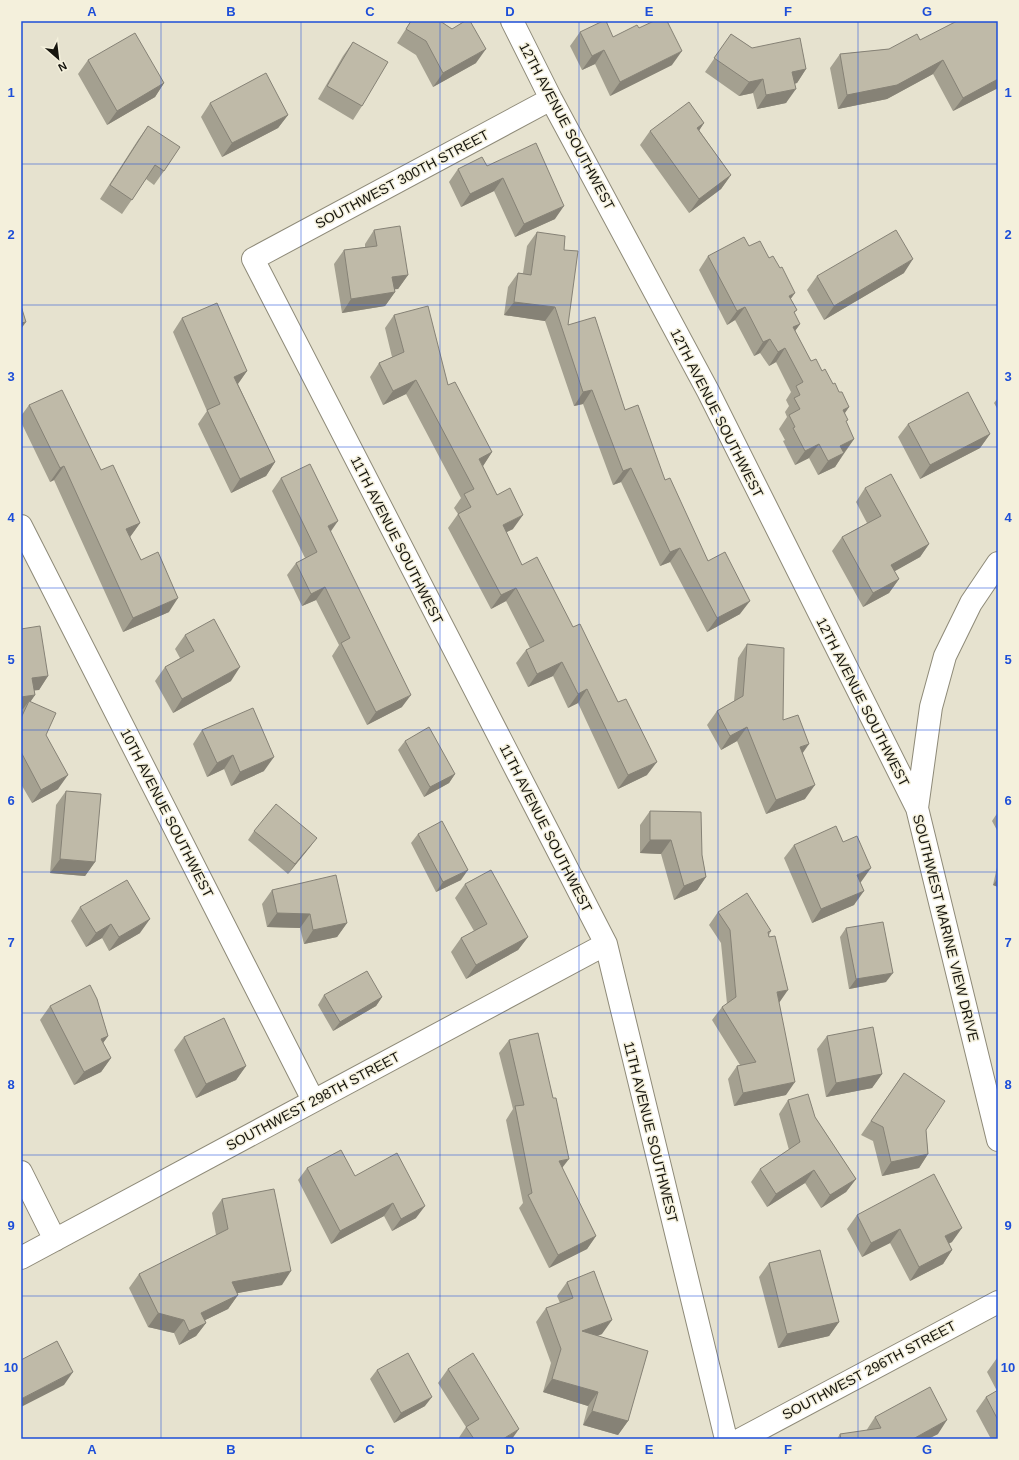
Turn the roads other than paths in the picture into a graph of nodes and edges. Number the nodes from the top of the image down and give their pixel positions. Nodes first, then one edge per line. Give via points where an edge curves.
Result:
1 (512, 21) edge
2 (551, 100) junction
3 (253, 259) joint
4 (21, 526) edge
5 (998, 563) edge
6 (916, 808) junction
7 (606, 944) junction
8 (313, 1100) junction
9 (998, 1140) edge
10 (21, 1172) edge
11 (55, 1240) junction
12 (21, 1258) edge
13 (998, 1302) edge
14 (726, 1439) edge
15 (741, 1439) edge

1 - 2 street, 12TH AVENUE SOUTHWEST
2 - 3 street, SOUTHWEST 300TH STREET
2 - 6 street, 12TH AVENUE SOUTHWEST via 708,391
3 - 7 street, 11TH AVENUE SOUTHWEST
4 - 8 street, 10TH AVENUE SOUTHWEST
5 - 6 street, SOUTHWEST MARINE VIEW DRIVE via 971,603 945,656 930,707
6 - 9 street, SOUTHWEST MARINE VIEW DRIVE
7 - 8 street, SOUTHWEST 298TH STREET
7 - 14 street, 11TH AVENUE SOUTHWEST
8 - 11 street, SOUTHWEST 298TH STREET
10 - 11 street
11 - 12 street, SOUTHWEST 298TH STREET
13 - 15 street, SOUTHWEST 296TH STREET

